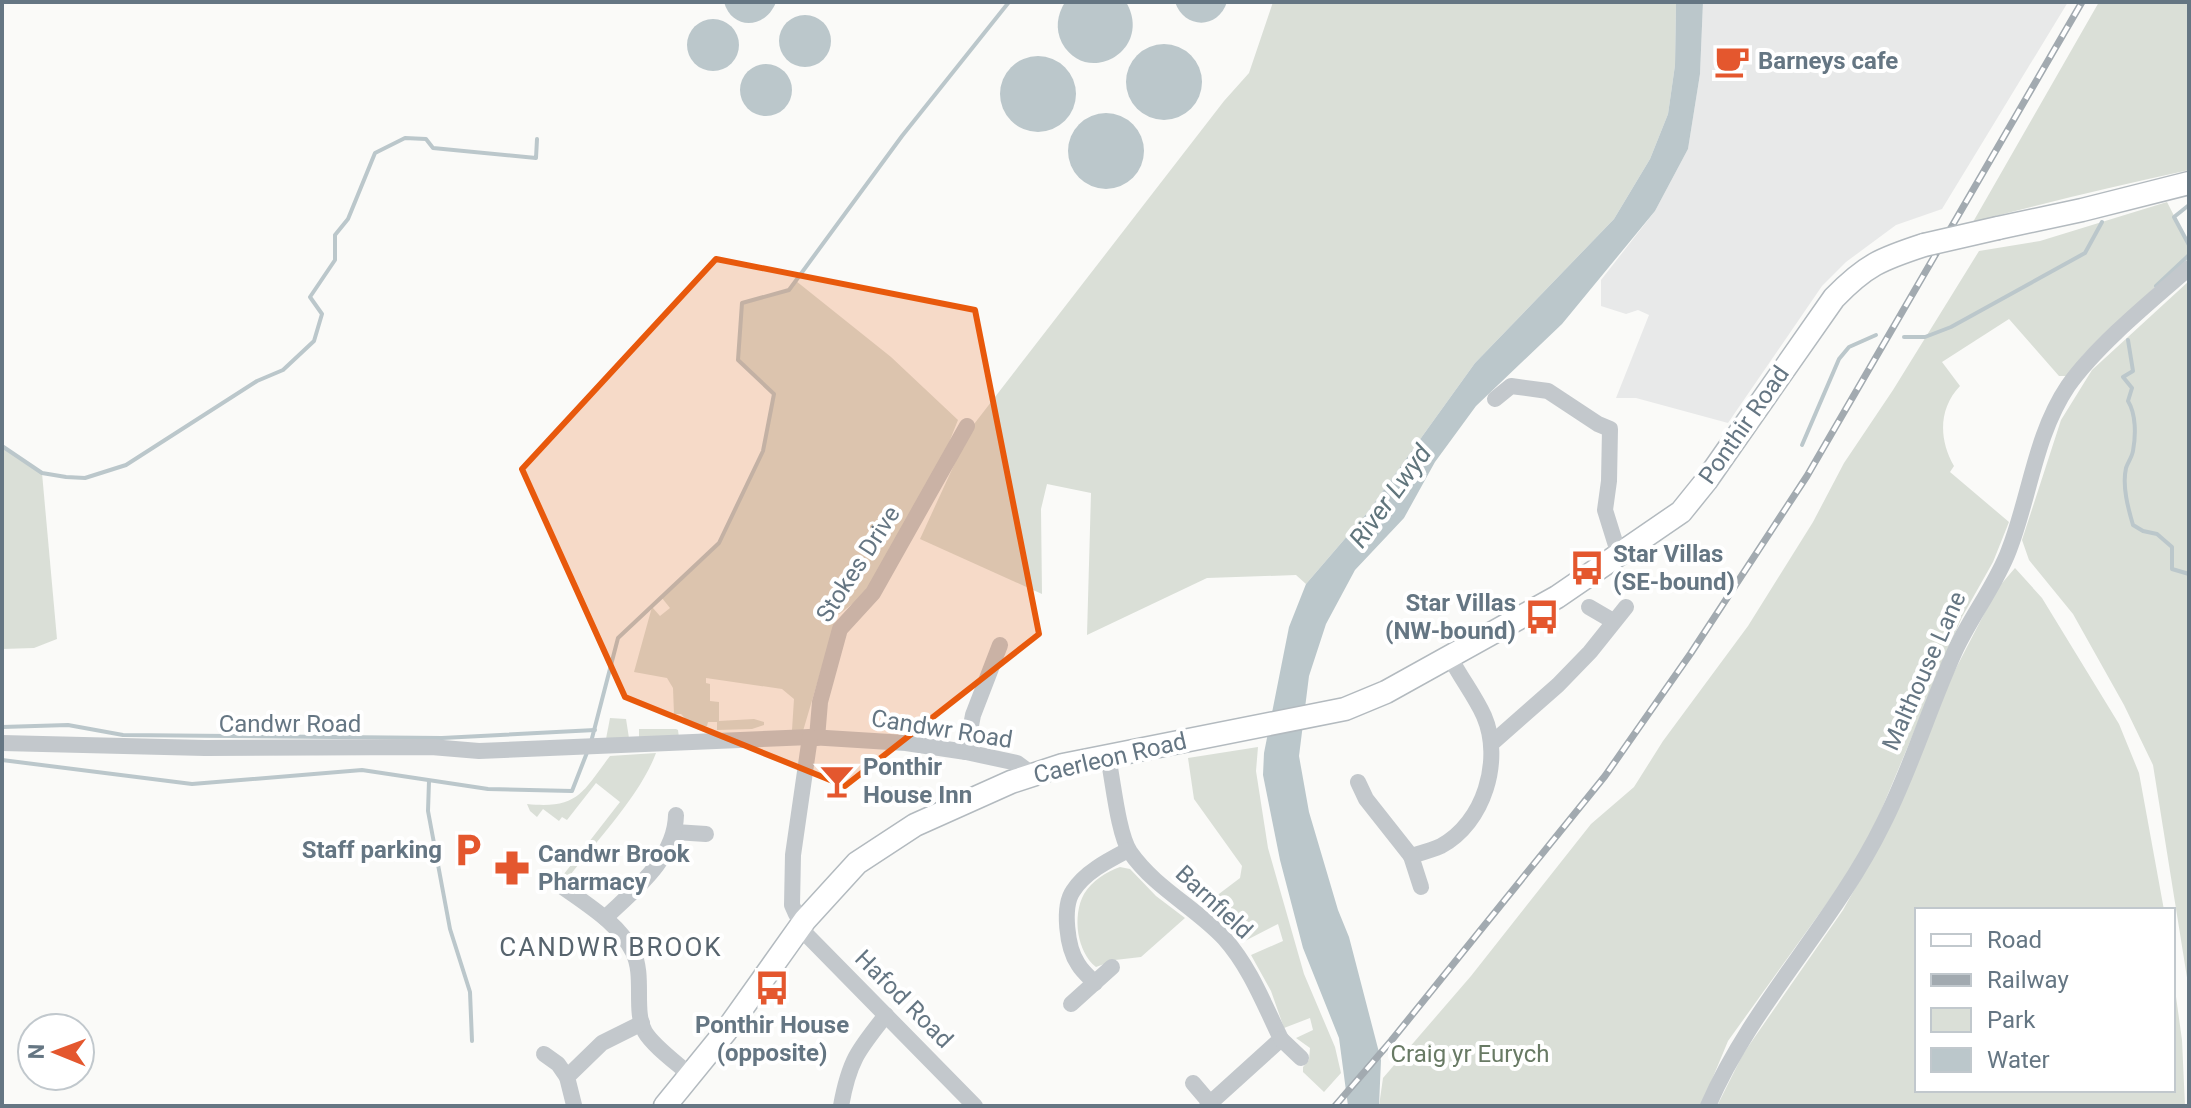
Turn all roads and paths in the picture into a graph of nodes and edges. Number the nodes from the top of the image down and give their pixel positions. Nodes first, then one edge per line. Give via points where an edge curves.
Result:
1 (2189, 183) edge
2 (2189, 268) edge
3 (1495, 399) dead end
4 (967, 426) dead end
5 (1619, 555) junction
6 (1589, 607) dead end
7 (1626, 607) dead end
8 (1613, 621) junction
9 (1000, 645) dead end
10 (1450, 657) junction
11 (1308, 716) joint
12 (813, 737) junction
13 (2, 743) edge
14 (1491, 744) junction
15 (966, 752) junction
16 (1108, 757) junction
17 (1032, 774) junction
18 (1358, 782) dead end
19 (1369, 803) junction
20 (1351, 810) dead end
21 (706, 834) dead end
22 (1128, 850) junction
23 (1411, 856) junction
24 (560, 885) dead end
25 (1421, 887) dead end
26 (605, 918) junction
27 (802, 923) junction
28 (1112, 967) dead end
29 (1095, 983) junction
30 (1071, 1004) dead end
31 (886, 1015) junction
32 (642, 1023) junction
33 (1281, 1039) junction
34 (544, 1054) dead end
35 (1301, 1058) dead end
36 (690, 1075) junction
37 (567, 1077) junction
38 (1193, 1083) dead end
39 (574, 1105) edge
40 (1208, 1105) edge
41 (665, 1106) edge
42 (841, 1106) edge
43 (975, 1106) edge
44 (1708, 1106) edge

1 - 5 main road, Ponthir Road, bridge via 1924,245 1858,273 1834,298 1681,512
2 - 44 street, Malthouse Lane via 2084,365 2066,389 2049,421 2009,552 1965,629 1885,821 1843,895 1733,1055
3 - 5 street via 1511,386 1548,391 1610,429 1605,510
4 - 12 street, Stokes Drive via 873,593 840,629
5 - 10 main road, Ponthir Road
6 - 8 street
7 - 8 street
8 - 14 street via 1569,674
9 - 15 street via 973,715
10 - 11 main road, Ponthir Road via 1386,692 1345,709
10 - 14 street via 1484,717
11 - 16 main road, Caerleon Road
12 - 13 street, Candwr Road via 479,751
12 - 15 street, Candwr Road
12 - 27 street, Stokes Drive via 793,855 792,905
14 - 23 street via 1490,777 1479,806 1443,845
15 - 17 street, Candwr Road via 1017,763
16 - 17 main road, Caerleon Road
16 - 22 street, Barnfield
17 - 27 main road, Caerleon Road via 896,837 857,863
18 - 19 street
19 - 20 street
19 - 23 street
21 - 26 street via 676,824 666,852 646,879
22 - 29 street via 1085,877 1071,893 1068,935 1076,962
22 - 33 street, Barnfield via 1157,883 1224,938 1243,962
23 - 25 street
24 - 26 street
26 - 32 street via 635,955
27 - 31 street, Hafod Road
27 - 36 main road, Caerleon Road
28 - 29 street
29 - 30 street
31 - 42 street via 856,1052
31 - 43 street, Hafod Road
32 - 36 street via 645,1033
32 - 37 street via 602,1043
33 - 35 street, Barnfield
33 - 40 street
34 - 37 street
36 - 41 main road, Caerleon Road
37 - 39 street
38 - 40 street

